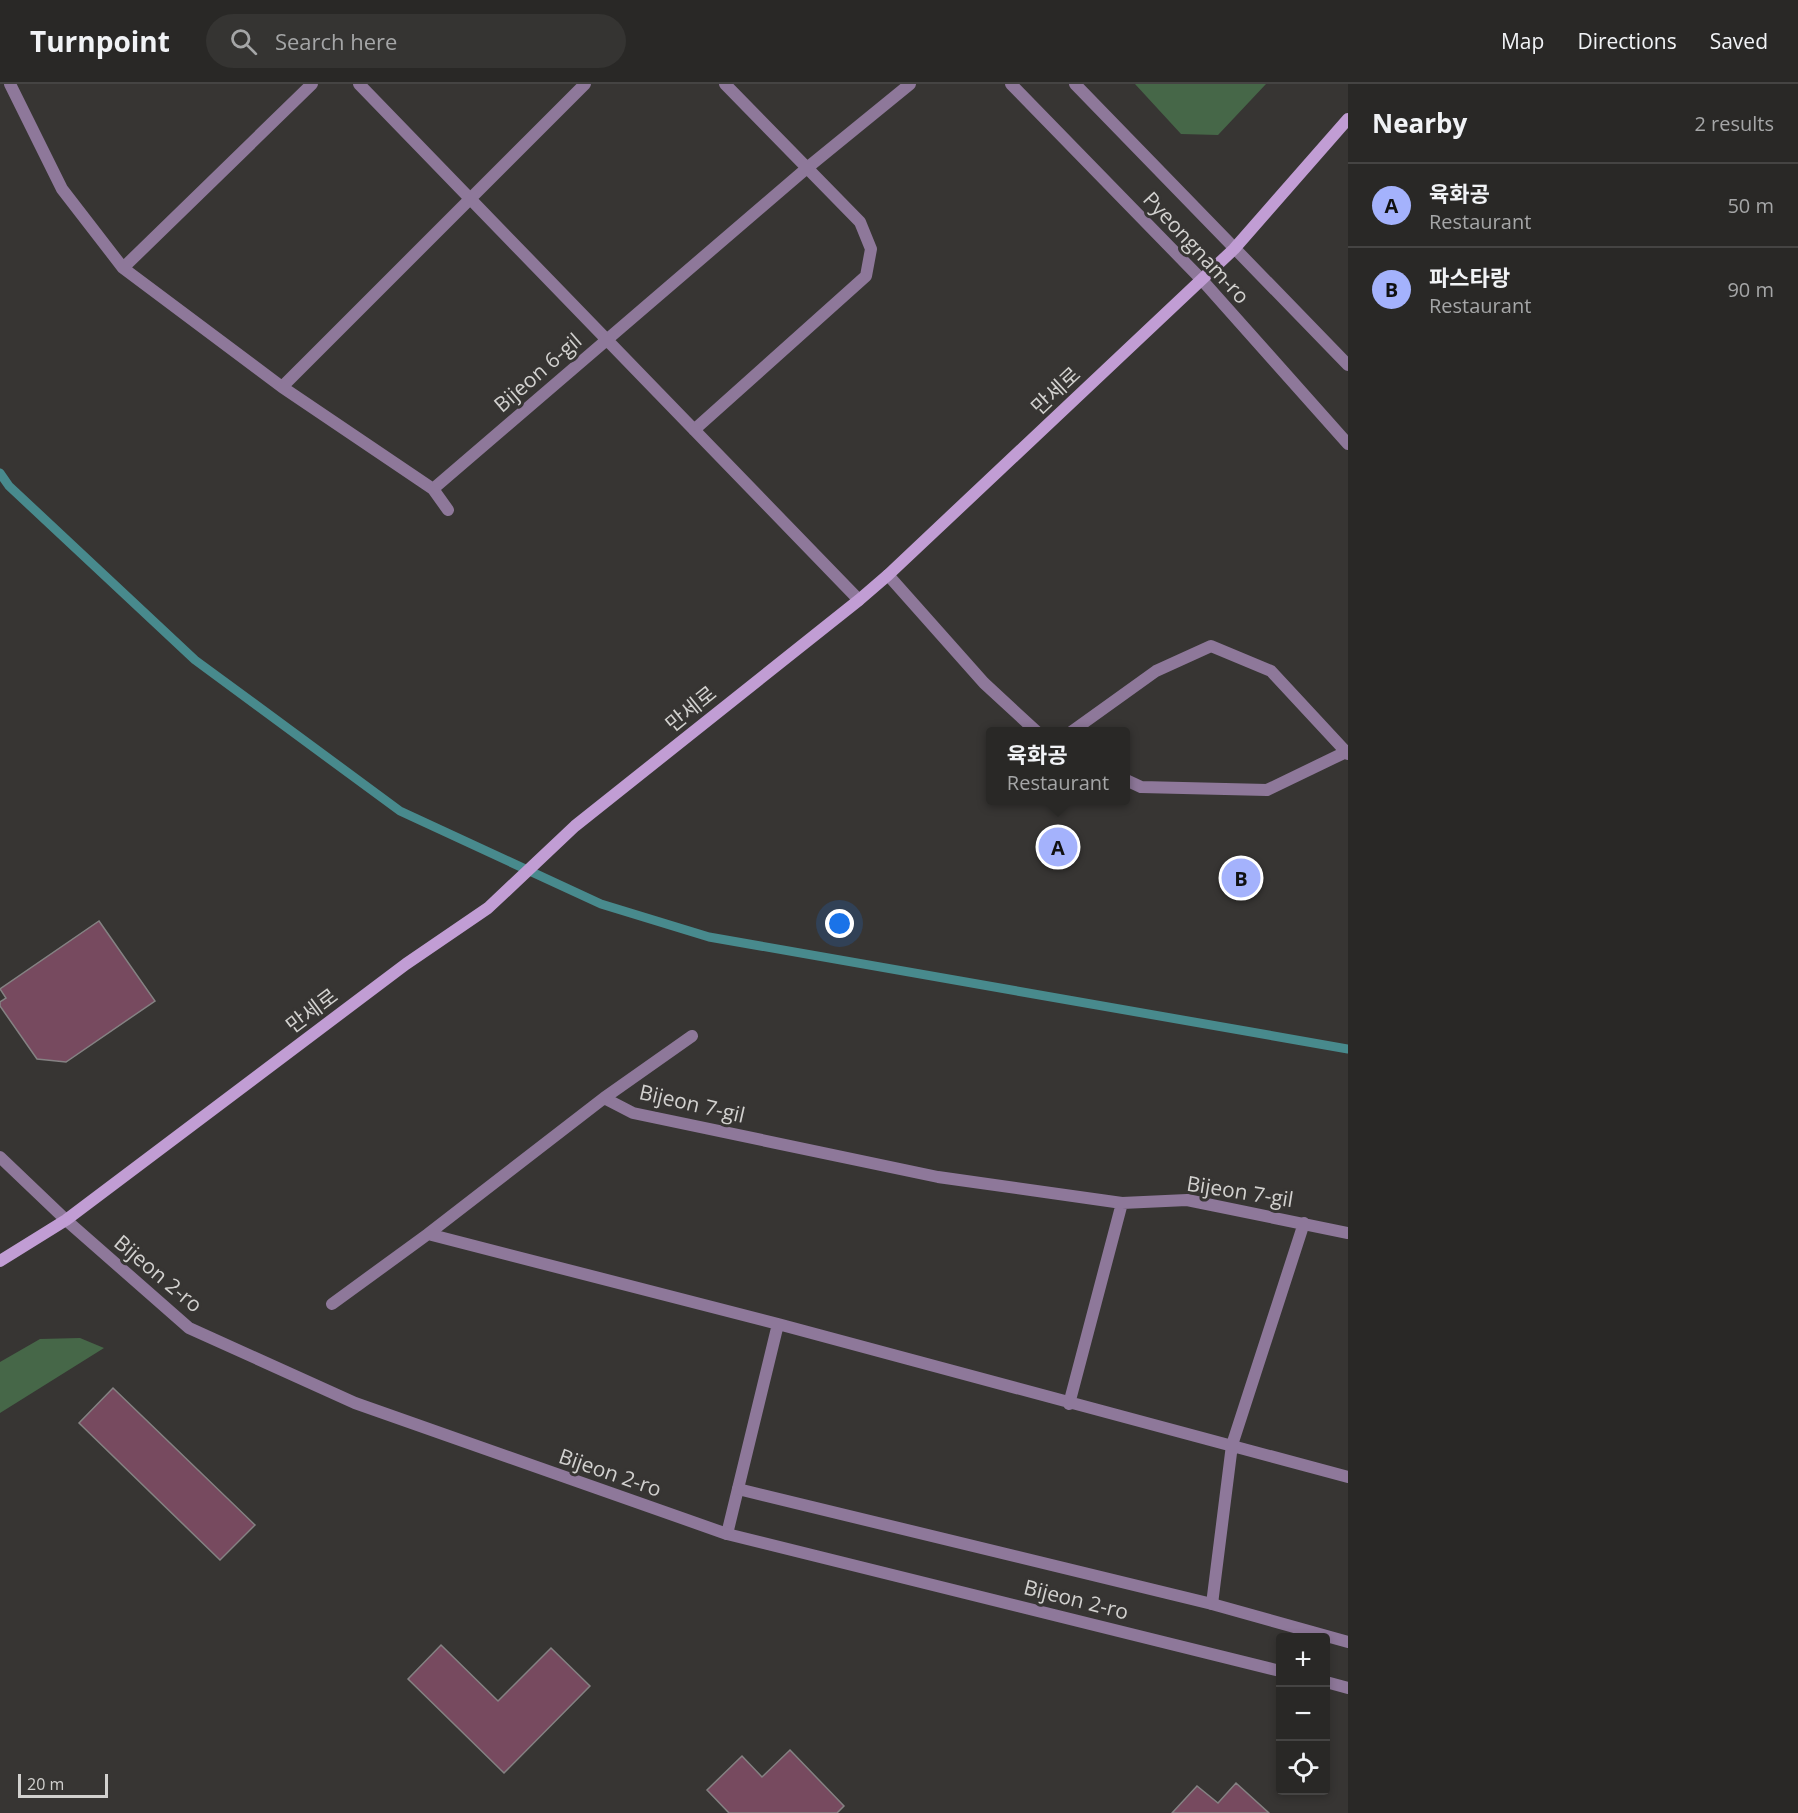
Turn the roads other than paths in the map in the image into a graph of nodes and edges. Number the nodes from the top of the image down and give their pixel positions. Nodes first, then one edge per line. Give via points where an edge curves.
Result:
1 (10, 84) edge
2 (312, 84) edge
3 (359, 84) edge
4 (585, 84) edge
5 (725, 84) edge
6 (910, 84) edge
7 (1011, 84) edge
8 (1075, 84) edge
9 (1348, 119) edge
10 (807, 168) junction
11 (470, 199) junction
12 (1234, 249) junction
13 (123, 268) junction
14 (1202, 280) junction
15 (607, 340) junction
16 (1348, 365) edge
17 (282, 387) junction
18 (694, 430) junction
19 (1348, 444) edge
20 (433, 489) junction
21 (448, 510) dead end
22 (888, 575) junction
23 (859, 600) junction
24 (1031, 727) edge
25 (1078, 727) edge
26 (1347, 752) edge
27 (1130, 782) edge
28 (692, 1036) dead end
29 (604, 1098) junction
30 (0, 1156) edge
31 (1122, 1203) junction
32 (66, 1220) junction
33 (1304, 1223) junction
34 (1348, 1233) edge
35 (428, 1234) junction
36 (0, 1261) edge
37 (332, 1304) dead end
38 (778, 1324) junction
39 (1069, 1404) junction
40 (1232, 1445) junction
41 (1348, 1477) edge
42 (738, 1489) junction
43 (727, 1534) junction
44 (1212, 1604) junction
45 (1348, 1642) edge
46 (1276, 1670) edge
47 (1330, 1683) edge
48 (1348, 1688) edge

1 - 13 street via 62,189
2 - 13 street
3 - 11 street
4 - 11 street
5 - 10 street
6 - 10 street, Bijeon 6-gil
7 - 14 street, Pyeongnam-ro
8 - 12 street
9 - 12 main road, 만세로
10 - 15 street, Bijeon 6-gil
10 - 18 street via 860,222 871,249 866,276
11 - 15 street
11 - 17 street
12 - 14 main road, 만세로
12 - 16 street
13 - 17 street
14 - 19 street, Pyeongnam-ro
14 - 22 main road, 만세로
15 - 18 street
15 - 20 street, Bijeon 6-gil
17 - 20 street
18 - 23 street
20 - 21 street
22 - 23 main road, 만세로
22 - 24 street via 984,683
23 - 32 main road, 만세로 via 575,826 488,908 406,964
25 - 26 street via 1155,671 1211,646 1271,671
26 - 27 street via 1267,790 1141,787
28 - 29 street
29 - 31 street, Bijeon 7-gil via 633,1113 938,1178
29 - 35 street
30 - 32 street, Bijeon 2-ro
31 - 33 street, Bijeon 7-gil via 1187,1200
31 - 39 street
32 - 36 main road, 만세로
32 - 43 street, Bijeon 2-ro via 189,1328 355,1403
33 - 34 street, Bijeon 7-gil
33 - 40 street
35 - 37 street
35 - 38 street
38 - 39 street
38 - 42 street
39 - 40 street
40 - 41 street
40 - 44 street
42 - 43 street
42 - 44 street
43 - 46 street, Bijeon 2-ro
44 - 45 street
47 - 48 street

